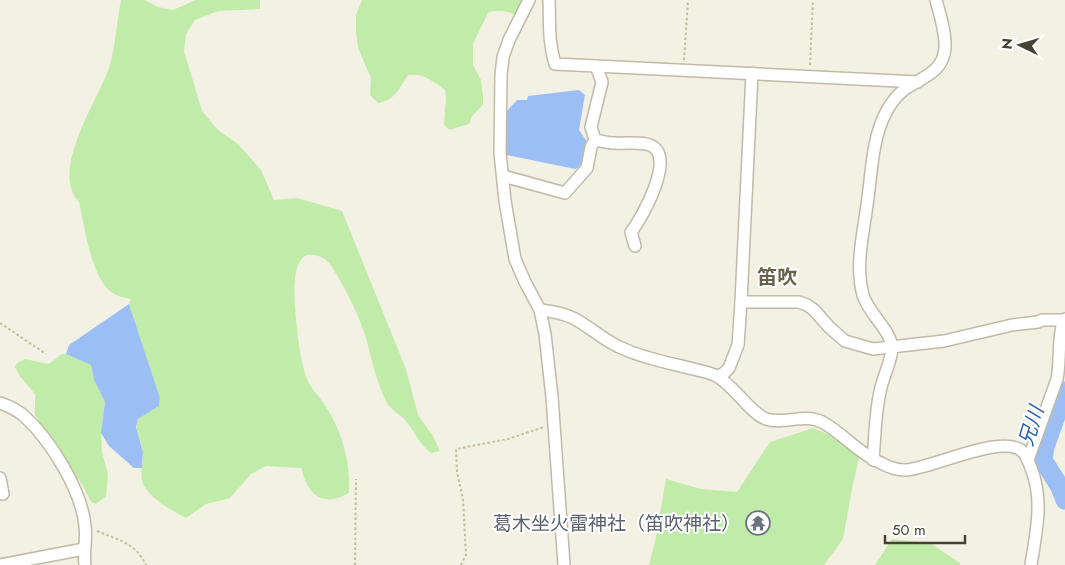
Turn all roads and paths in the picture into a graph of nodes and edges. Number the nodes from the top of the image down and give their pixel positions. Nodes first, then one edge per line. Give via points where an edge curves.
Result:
1 (529, 0) edge
2 (550, 0) edge
3 (688, 0) edge
4 (814, 0) edge
5 (936, 0) edge
6 (596, 66) junction
7 (684, 70) junction
8 (752, 73) junction
9 (809, 76) junction
10 (918, 82) junction
11 (595, 140) junction
12 (503, 176) junction
13 (635, 246) dead end
14 (741, 302) junction
15 (540, 310) junction
16 (1065, 320) edge
17 (0, 323) edge
18 (892, 346) junction
19 (46, 354) dead end
20 (717, 376) junction
21 (0, 403) edge
22 (554, 424) junction
23 (873, 460) junction
24 (1028, 460) junction
25 (0, 478) edge
26 (356, 478) dead end
27 (3, 494) dead end
28 (86, 526) junction
29 (84, 549) junction
30 (0, 565) edge
31 (85, 565) edge
32 (146, 565) edge
33 (356, 565) edge
34 (461, 565) edge
35 (564, 565) edge
36 (1031, 565) edge

1 - 12 street via 508,40 503,57 500,129
2 - 6 street via 550,47 555,64
3 - 7 path
4 - 9 path
5 - 10 street via 945,49 934,72
6 - 7 street
6 - 11 street via 602,82 591,127
7 - 8 street
8 - 9 street
8 - 14 street
9 - 10 street
10 - 18 street via 896,98 880,126 861,251 860,281 864,297
11 - 12 street via 587,168 565,193
11 - 13 street via 651,145 660,160 652,196 631,232
12 - 15 street via 515,259
14 - 18 street via 807,304 845,340 873,349
14 - 20 street via 738,344 733,360 723,374
15 - 20 street via 574,318 622,349
15 - 22 street
16 - 18 street via 1042,320 944,341
16 - 24 street via 1057,379
17 - 19 path
18 - 23 street via 880,393
20 - 23 street via 758,415 767,419 805,418 822,422
21 - 28 street via 23,415 55,454 70,477
22 - 34 path via 508,439 456,449 466,555
22 - 35 street
23 - 24 street via 903,470 1004,446 1022,450
24 - 36 street via 1039,497
25 - 27 street
26 - 33 path
28 - 29 street
28 - 32 path via 136,549
29 - 30 street
29 - 31 street

